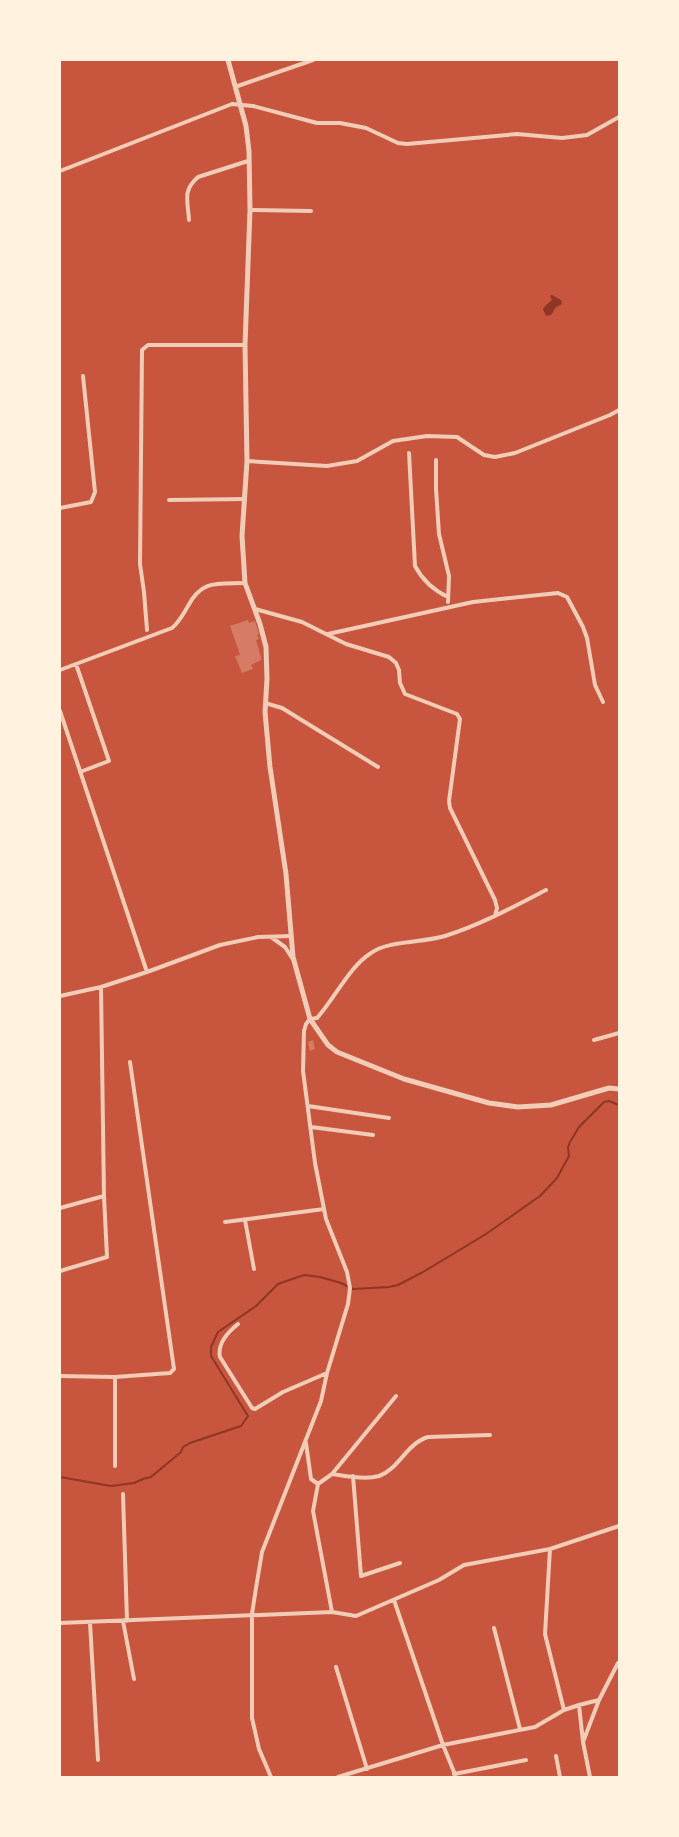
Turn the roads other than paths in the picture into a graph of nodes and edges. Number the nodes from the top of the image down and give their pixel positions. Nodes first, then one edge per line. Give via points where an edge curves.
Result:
1 (228, 60) edge
2 (313, 60) edge
3 (235, 87) junction
4 (242, 106) junction
5 (619, 117) edge
6 (248, 161) junction
7 (60, 171) edge
8 (250, 210) junction
9 (311, 211) dead end
10 (189, 220) dead end
11 (245, 345) junction
12 (83, 376) dead end
13 (619, 410) edge
14 (409, 453) dead end
15 (436, 460) dead end
16 (247, 461) junction
17 (245, 499) junction
18 (169, 500) dead end
19 (60, 508) edge
20 (245, 583) junction
21 (255, 609) junction
22 (147, 630) dead end
23 (328, 634) junction
24 (76, 664) junction
25 (60, 670) edge
26 (603, 702) dead end
27 (265, 703) junction
28 (60, 711) edge
29 (378, 767) dead end
30 (80, 772) junction
31 (546, 890) dead end
32 (495, 916) junction
33 (269, 936) junction
34 (291, 936) junction
35 (295, 963) junction
36 (147, 972) junction
37 (101, 987) junction
38 (60, 996) edge
39 (310, 1019) junction
40 (619, 1033) edge
41 (594, 1040) dead end
42 (130, 1062) dead end
43 (617, 1088) edge
44 (308, 1106) junction
45 (389, 1118) dead end
46 (311, 1127) junction
47 (373, 1135) dead end
48 (104, 1196) junction
49 (60, 1208) edge
50 (324, 1209) junction
51 (245, 1220) junction
52 (225, 1222) dead end
53 (254, 1269) dead end
54 (60, 1271) edge
55 (238, 1324) dead end
56 (327, 1373) junction
57 (60, 1376) edge
58 (115, 1377) junction
59 (396, 1396) dead end
60 (490, 1435) dead end
61 (306, 1440) junction
62 (115, 1466) dead end
63 (332, 1474) junction
64 (353, 1476) junction
65 (318, 1484) junction
66 (123, 1494) dead end
67 (619, 1526) edge
68 (550, 1549) junction
69 (400, 1563) dead end
70 (394, 1600) junction
71 (332, 1612) junction
72 (252, 1614) junction
73 (125, 1621) junction
74 (60, 1623) edge
75 (90, 1623) junction
76 (494, 1628) dead end
77 (618, 1663) edge
78 (336, 1667) dead end
79 (134, 1679) dead end
80 (599, 1700) junction
81 (579, 1705) junction
82 (564, 1710) junction
83 (520, 1729) junction
84 (583, 1742) junction
85 (443, 1745) junction
86 (556, 1756) dead end
87 (98, 1760) dead end
88 (526, 1760) dead end
89 (367, 1768) junction
90 (455, 1775) edge
91 (271, 1777) edge
92 (338, 1777) edge
93 (560, 1777) edge
94 (590, 1777) edge

1 - 3 street
2 - 3 street
3 - 4 street
4 - 5 street via 318,123 366,128 398,143 408,144 517,134 562,138 588,135
4 - 6 street
4 - 7 street via 232,104
6 - 8 street
6 - 10 street via 198,177 192,182 187,190
8 - 9 street
8 - 11 street
11 - 16 street
11 - 22 street via 148,345 142,350 140,564
12 - 19 street via 95,492 91,502
13 - 16 street via 515,453 495,457 484,455 457,437 426,436 393,441 357,462 327,466
14 - 15 street via 415,566 427,584 448,599 448,576 439,534
16 - 17 street
17 - 18 street
17 - 20 street via 242,536
20 - 21 street
20 - 24 street via 205,586 194,593 172,628
21 - 23 street via 302,622
21 - 27 street via 266,647
23 - 26 street via 473,602 558,594 566,597 583,627 595,686
23 - 32 street via 346,644 389,657 396,663 405,694 451,711 460,719 450,808 495,900
24 - 25 street
24 - 30 street via 109,761
27 - 29 street via 282,708
27 - 34 street
28 - 30 street
30 - 36 street
31 - 32 street
32 - 39 street via 443,937 371,952 317,1018
33 - 34 street
33 - 35 street
33 - 36 street via 220,945
34 - 35 street
35 - 39 street
36 - 37 street
37 - 38 street
37 - 48 street
39 - 43 street via 328,1045 338,1052 404,1079 489,1103 518,1107 551,1105
39 - 44 street via 304,1031
40 - 41 street
42 - 58 street via 174,1369 170,1373
44 - 45 street
44 - 46 street
46 - 47 street
46 - 50 street
48 - 49 street
48 - 54 street via 107,1257
50 - 51 street
50 - 56 street via 350,1286
51 - 52 street
51 - 53 street
55 - 56 street via 225,1336 219,1352 252,1408
56 - 61 street via 322,1401
57 - 58 street
58 - 62 street
59 - 63 street
60 - 64 street via 419,1440 382,1475 370,1478
61 - 65 street via 311,1479
61 - 72 street via 262,1552
63 - 64 street
63 - 65 street
64 - 69 street via 361,1576
65 - 71 street via 313,1511
66 - 73 street
67 - 68 street
68 - 70 street via 464,1565
68 - 82 street via 545,1634
70 - 71 street via 356,1616
70 - 85 street
71 - 72 street
72 - 73 street
72 - 91 street via 252,1718 259,1749
73 - 75 street
73 - 79 street
74 - 75 street
75 - 87 street
76 - 83 street
77 - 80 street
78 - 89 street
80 - 81 street
80 - 84 street
81 - 82 street
81 - 84 street
82 - 83 street via 541,1724
83 - 85 street
84 - 94 street
85 - 89 street
85 - 90 street
86 - 93 street
88 - 90 street
89 - 92 street

